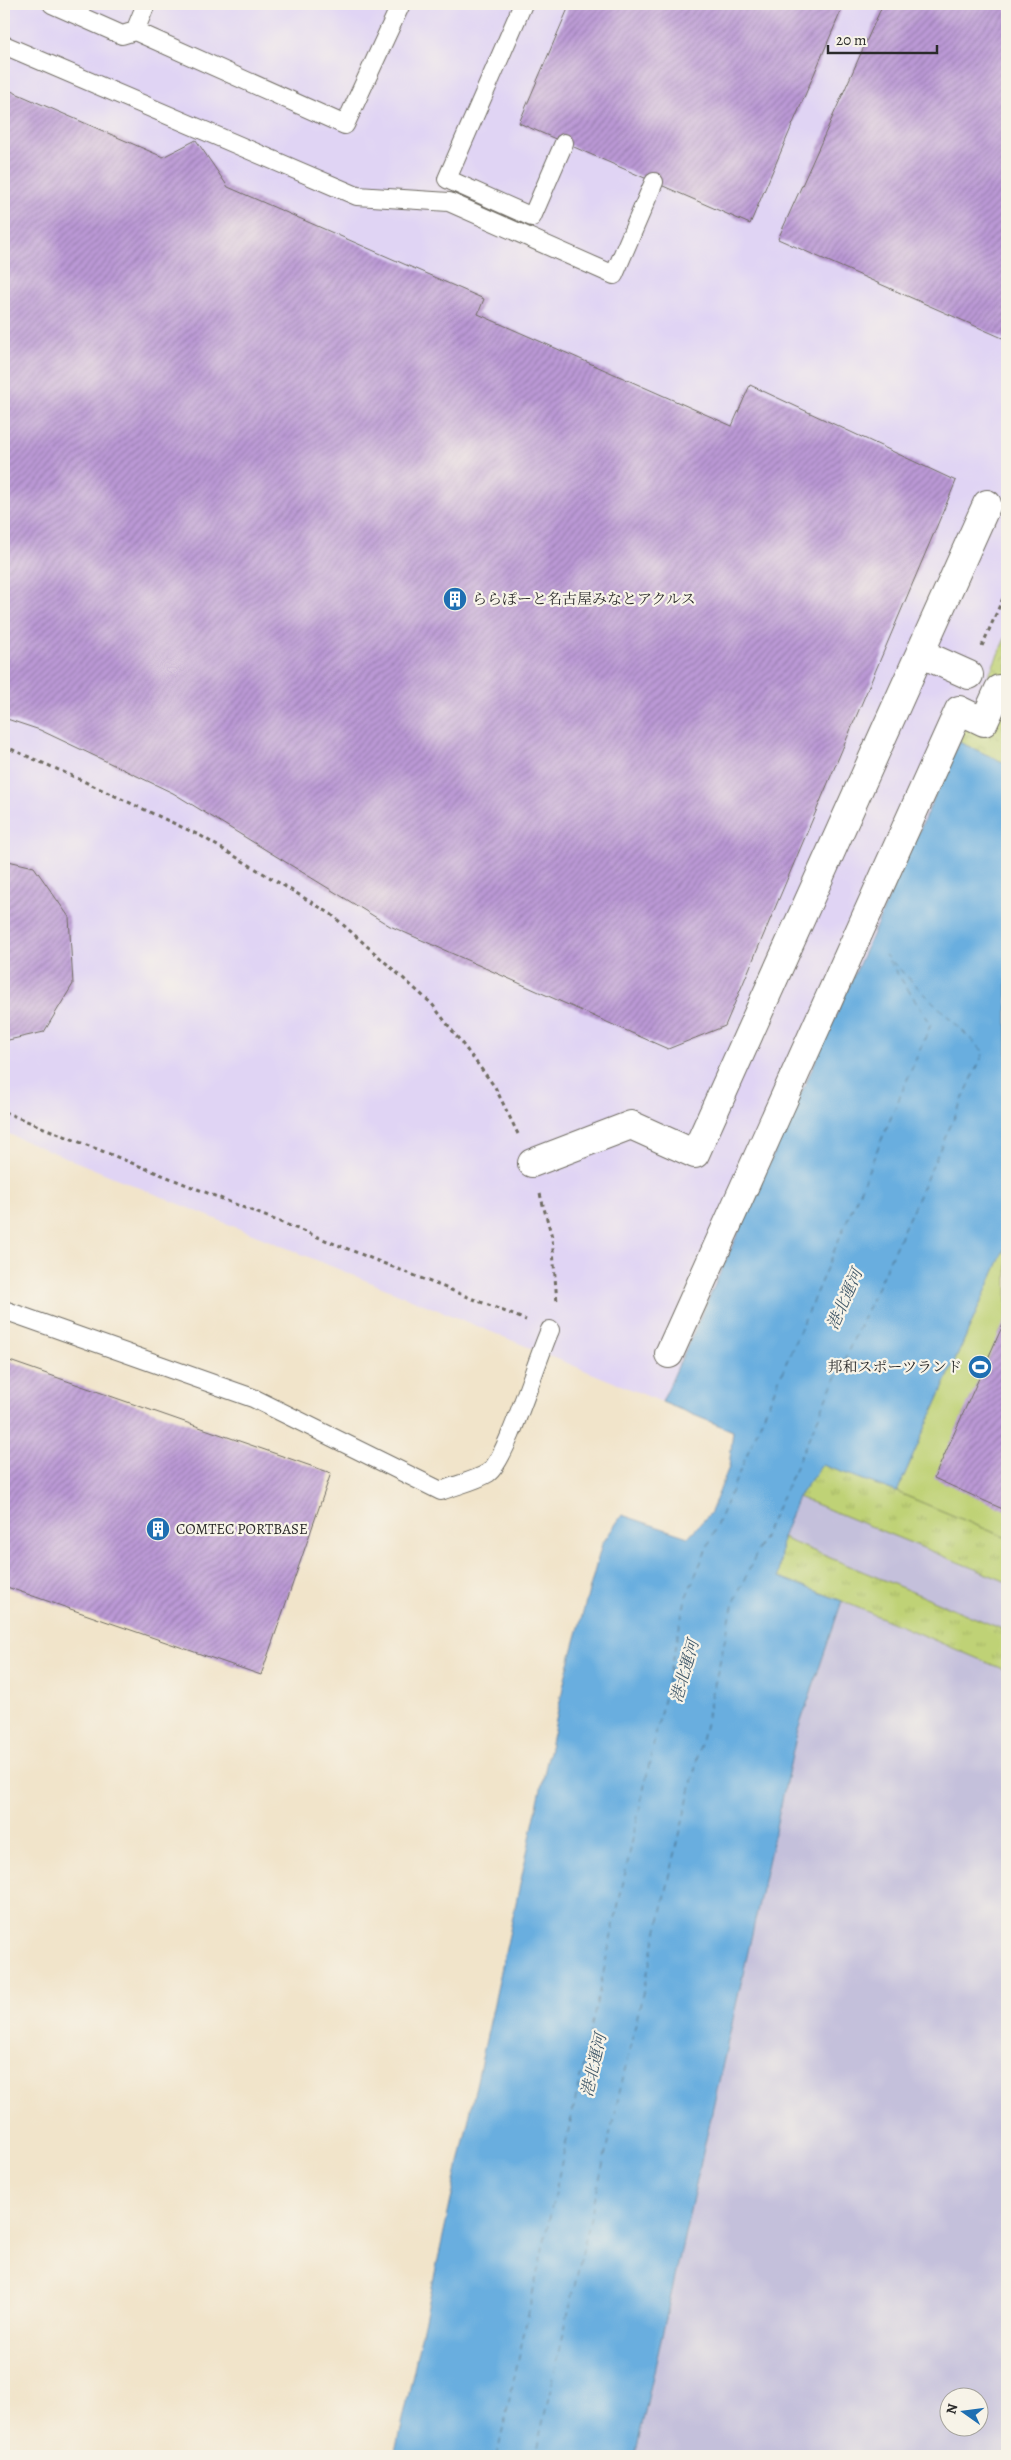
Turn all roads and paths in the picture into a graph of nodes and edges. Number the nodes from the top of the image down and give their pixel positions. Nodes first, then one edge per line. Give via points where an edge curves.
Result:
1 (52, 4) edge
2 (146, 4) edge
3 (401, 4) edge
4 (524, 4) edge
5 (134, 31) junction
6 (4, 45) edge
7 (564, 143) dead end
8 (654, 182) dead end
9 (987, 504) dead end
10 (1007, 589) edge
11 (920, 653) junction
12 (990, 685) edge
13 (4, 746) edge
14 (4, 1112) edge
15 (532, 1163) junction
16 (4, 1310) edge
17 (550, 1330) junction
18 (669, 1354) dead end

1 - 5 lane via 122,35
2 - 5 lane
3 - 5 lane via 345,125
4 - 7 lane via 447,179 532,217
6 - 8 lane via 357,196 449,202 614,275
9 - 11 street
10 - 12 path
11 - 12 street
11 - 15 street via 695,1154 631,1125
12 - 18 street via 984,722 960,710
13 - 15 path via 200,836 331,914 432,1004 495,1087
14 - 17 path
15 - 17 path via 552,1237 558,1306
16 - 17 lane via 254,1398 441,1491 489,1472 507,1444 539,1352

